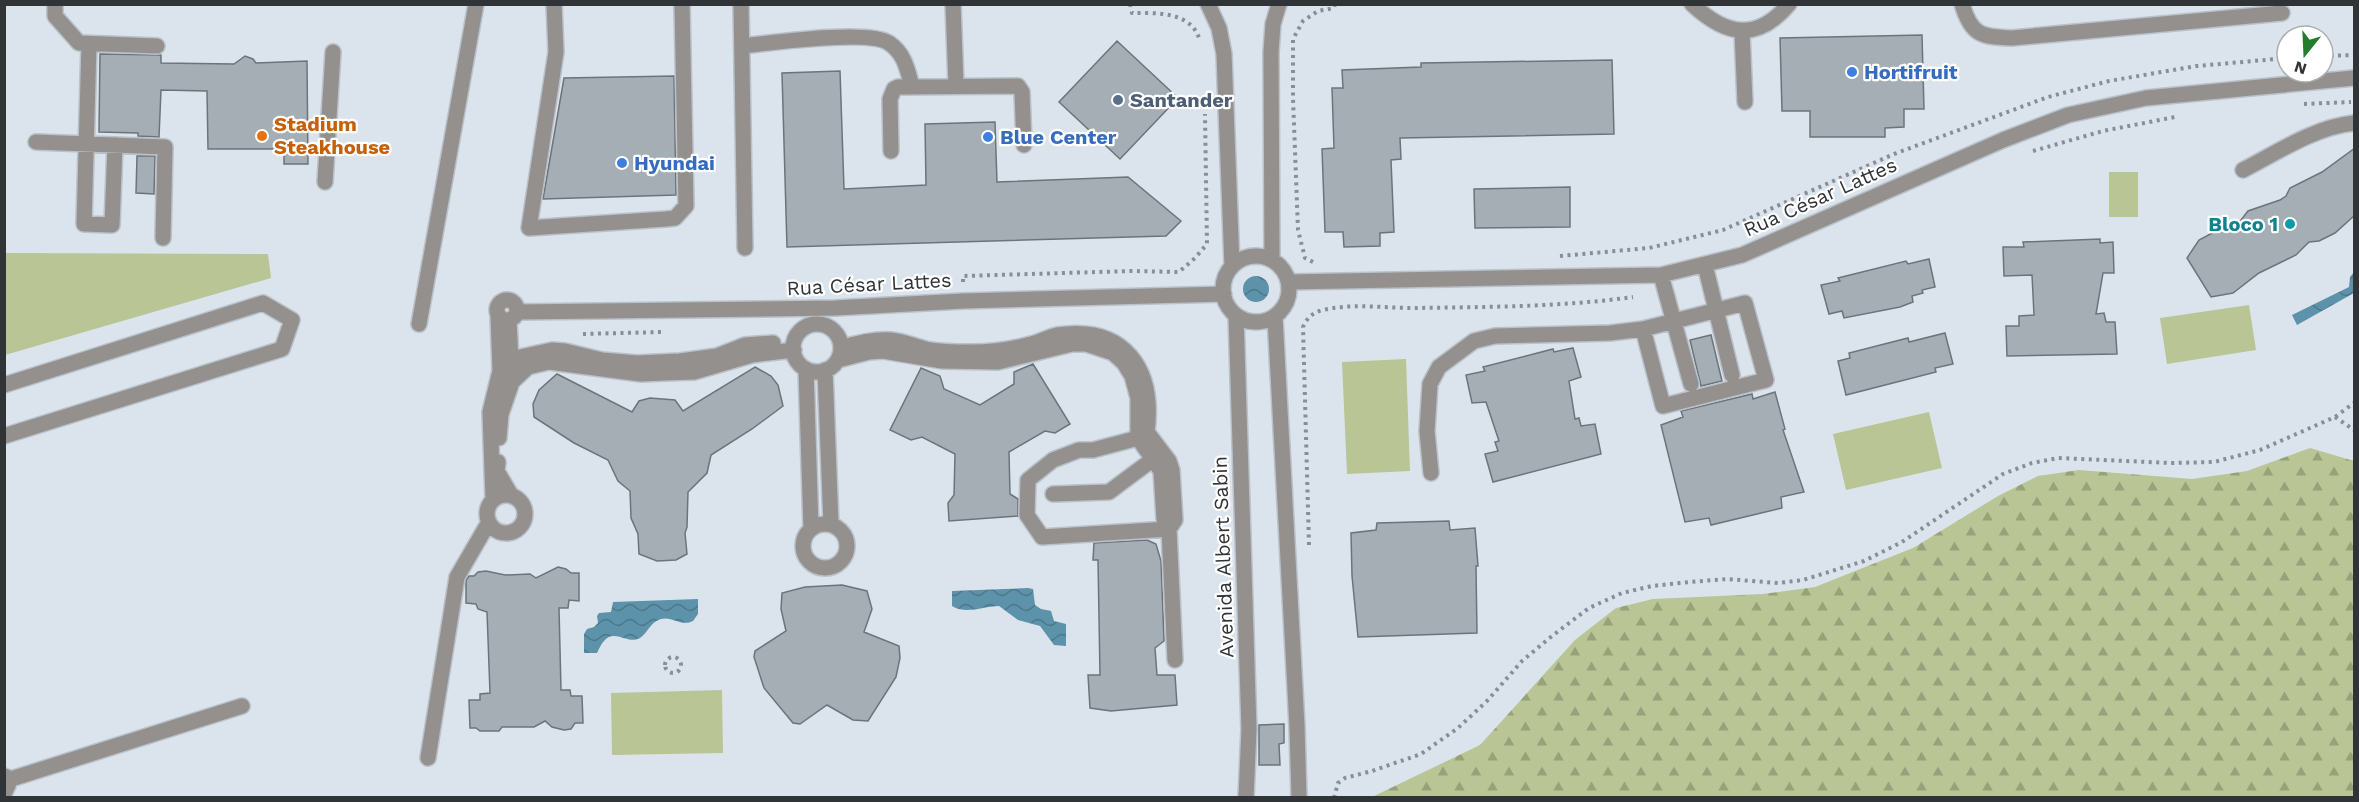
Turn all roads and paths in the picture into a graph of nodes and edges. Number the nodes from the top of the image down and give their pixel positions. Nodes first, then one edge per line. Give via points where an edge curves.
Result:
1 (55, 4) edge
2 (476, 4) edge
3 (554, 4) edge
4 (682, 4) edge
5 (741, 4) edge
6 (953, 4) edge
7 (1130, 4) edge
8 (1208, 4) edge
9 (1279, 4) edge
10 (1335, 4) edge
11 (1692, 4) edge
12 (1789, 4) edge
13 (1962, 4) edge
14 (2282, 13) dead end
15 (1742, 32) junction
16 (89, 44) junction
17 (157, 46) dead end
18 (742, 46) junction
19 (1201, 46) dead end
20 (333, 52) dead end
21 (2355, 54) edge
22 (2335, 55) edge
23 (2275, 59) edge
24 (2355, 78) edge
25 (956, 85) junction
26 (912, 86) junction
27 (1745, 102) dead end
28 (1205, 113) dead end
29 (2355, 123) edge
30 (36, 142) dead end
31 (1024, 144) dead end
32 (86, 145) junction
33 (115, 145) junction
34 (891, 151) dead end
35 (2243, 170) dead end
36 (325, 182) dead end
37 (163, 238) dead end
38 (745, 249) dead end
39 (1554, 256) dead end
40 (1272, 260) junction
41 (1315, 263) dead end
42 (1705, 265) junction
43 (1232, 266) junction
44 (1661, 275) junction
45 (1289, 282) junction
46 (1224, 294) junction
47 (963, 301) junction
48 (846, 308) junction
49 (774, 309) junction
50 (1715, 310) junction
51 (508, 315) junction
52 (1236, 315) junction
53 (1275, 317) junction
54 (1674, 321) junction
55 (419, 324) dead end
56 (830, 327) junction
57 (1643, 329) junction
58 (664, 332) dead end
59 (581, 334) dead end
60 (796, 341) junction
61 (840, 354) junction
62 (511, 359) junction
63 (806, 369) junction
64 (825, 370) junction
65 (1732, 375) dead end
66 (512, 382) junction
67 (1691, 384) dead end
68 (4, 385) edge
69 (2355, 403) edge
70 (2335, 417) junction
71 (2355, 430) edge
72 (4, 436) edge
73 (1138, 438) junction
74 (1158, 456) junction
75 (1431, 473) dead end
76 (1053, 494) dead end
77 (511, 495) junction
78 (493, 500) junction
79 (489, 522) junction
80 (831, 524) junction
81 (811, 528) junction
82 (1170, 529) junction
83 (1175, 660) dead end
84 (665, 666) joint
85 (242, 706) dead end
86 (428, 758) dead end
87 (8, 777) edge
88 (4, 794) edge
89 (1246, 798) edge
90 (1299, 798) edge
91 (1334, 798) edge

1 - 16 street via 56,16 63,25 79,43
2 - 55 street
3 - 4 street via 556,52 529,228 675,218 686,206
5 - 18 street
6 - 25 street
7 - 19 path via 1132,13 1176,15 1191,25
8 - 43 street via 1219,28 1224,54
9 - 40 street via 1271,52
10 - 41 path via 1334,8 1318,11 1303,21 1293,39 1298,230 1305,258
11 - 15 street via 1707,19
12 - 15 street via 1768,24
13 - 14 street via 1967,22 1974,30 1989,37 2012,38
15 - 27 street
16 - 17 street
16 - 32 street
18 - 26 street via 861,36 887,41 903,56
18 - 38 street
20 - 36 street
21 - 22 path
23 - 39 path via 2197,66 2109,81 2048,97 1894,154 1723,230 1649,248
24 - 42 street, Rua César Lattes via 2146,98 2068,115 1981,149 1742,255
25 - 26 street
25 - 31 street via 1022,88
26 - 34 street via 898,87 891,93
28 - 47 path via 1207,244 1179,272 963,276
29 - 35 street via 2304,139
30 - 32 street
32 - 33 street
32 - 33 street via 84,224 112,225
33 - 37 street via 165,147
40 - 43 street via 1251,256
40 - 45 street
42 - 44 street, Rua César Lattes
42 - 50 street
43 - 46 street via 1223,284
44 - 45 street, Rua César Lattes
44 - 54 street
45 - 53 street via 1287,302
46 - 47 street, Rua César Lattes
46 - 52 street
47 - 48 street, Rua César Lattes
48 - 49 street, Rua César Lattes
48 - 56 street
49 - 51 street, Rua César Lattes
49 - 60 street
50 - 54 street
50 - 57 street via 1745,303 1766,380 1663,406
50 - 65 street
51 - 62 street
51 - 78 street via 490,412
52 - 53 street via 1255,322
52 - 89 street, Avenida Albert Sabin via 1249,729
53 - 90 street
54 - 57 street
54 - 67 street
56 - 60 street via 814,324
56 - 61 street via 840,338
57 - 75 street via 1496,336 1474,341 1439,367 1430,384 1426,431
58 - 59 path
60 - 62 street via 745,345 717,356 680,361 614,362 552,350
60 - 63 street via 798,362
60 - 66 street via 694,372 641,374 549,362 528,367
61 - 64 street
61 - 73 street via 883,351 942,361 998,362 1072,344 1098,347 1113,353 1132,376 1138,398
61 - 74 street via 873,341 973,352 1032,344 1056,335 1089,334 1105,338 1136,362 1146,380 1150,411 1147,432
62 - 66 street
63 - 64 street
63 - 81 street
64 - 80 street
66 - 77 street via 501,414 497,471
68 - 72 street via 263,303 292,320 282,349
69 - 70 path
70 - 71 path
70 - 91 path via 2260,450 2214,462 2171,464 2058,458 2032,462 2003,474 1902,542 1864,561 1803,580 1709,580 1622,593 1589,608 1522,661 1458,728 1421,754 1346,778 1338,783
73 - 74 street
73 - 82 street via 1079,450 1053,460 1028,480 1027,515 1042,537
74 - 76 street via 1108,492
74 - 82 street via 1164,519
77 - 78 street
77 - 79 street via 525,508 521,526 503,533
78 - 79 street via 487,510
79 - 86 street via 457,577
80 - 81 street
80 - 81 street via 842,531 848,544 844,557 834,566 820,567 808,560 804,540
82 - 83 street
84 - 84 path via 674,673 681,665 673,657 668,658
85 - 87 street
87 - 88 street

